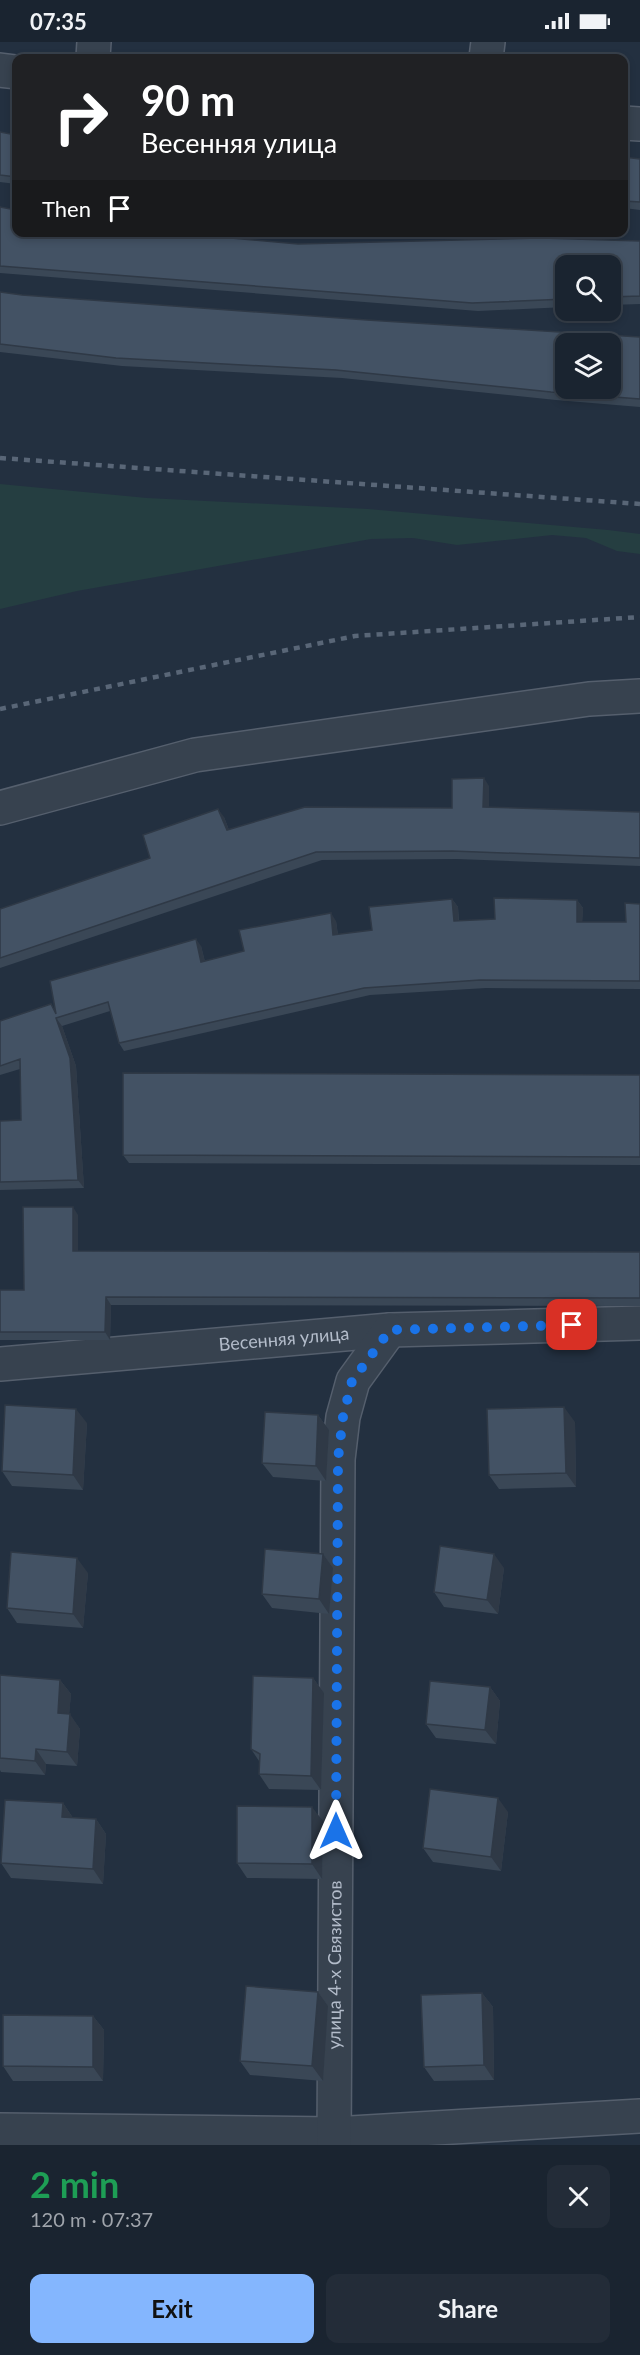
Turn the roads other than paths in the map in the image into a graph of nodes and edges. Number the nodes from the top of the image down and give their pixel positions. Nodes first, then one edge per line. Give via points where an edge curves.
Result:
1 (640, 696) edge
2 (0, 808) edge
3 (640, 1323) edge
4 (390, 1330) junction
5 (0, 1364) edge
6 (640, 2116) edge
7 (0, 2130) edge
8 (334, 2139) edge

1 - 2 street via 589,699 195,755
3 - 4 street, Весенняя улица
4 - 5 street, Весенняя улица
4 - 8 street, улица 4-х Связистов via 352,1381 338,1459
6 - 8 street
7 - 8 street

